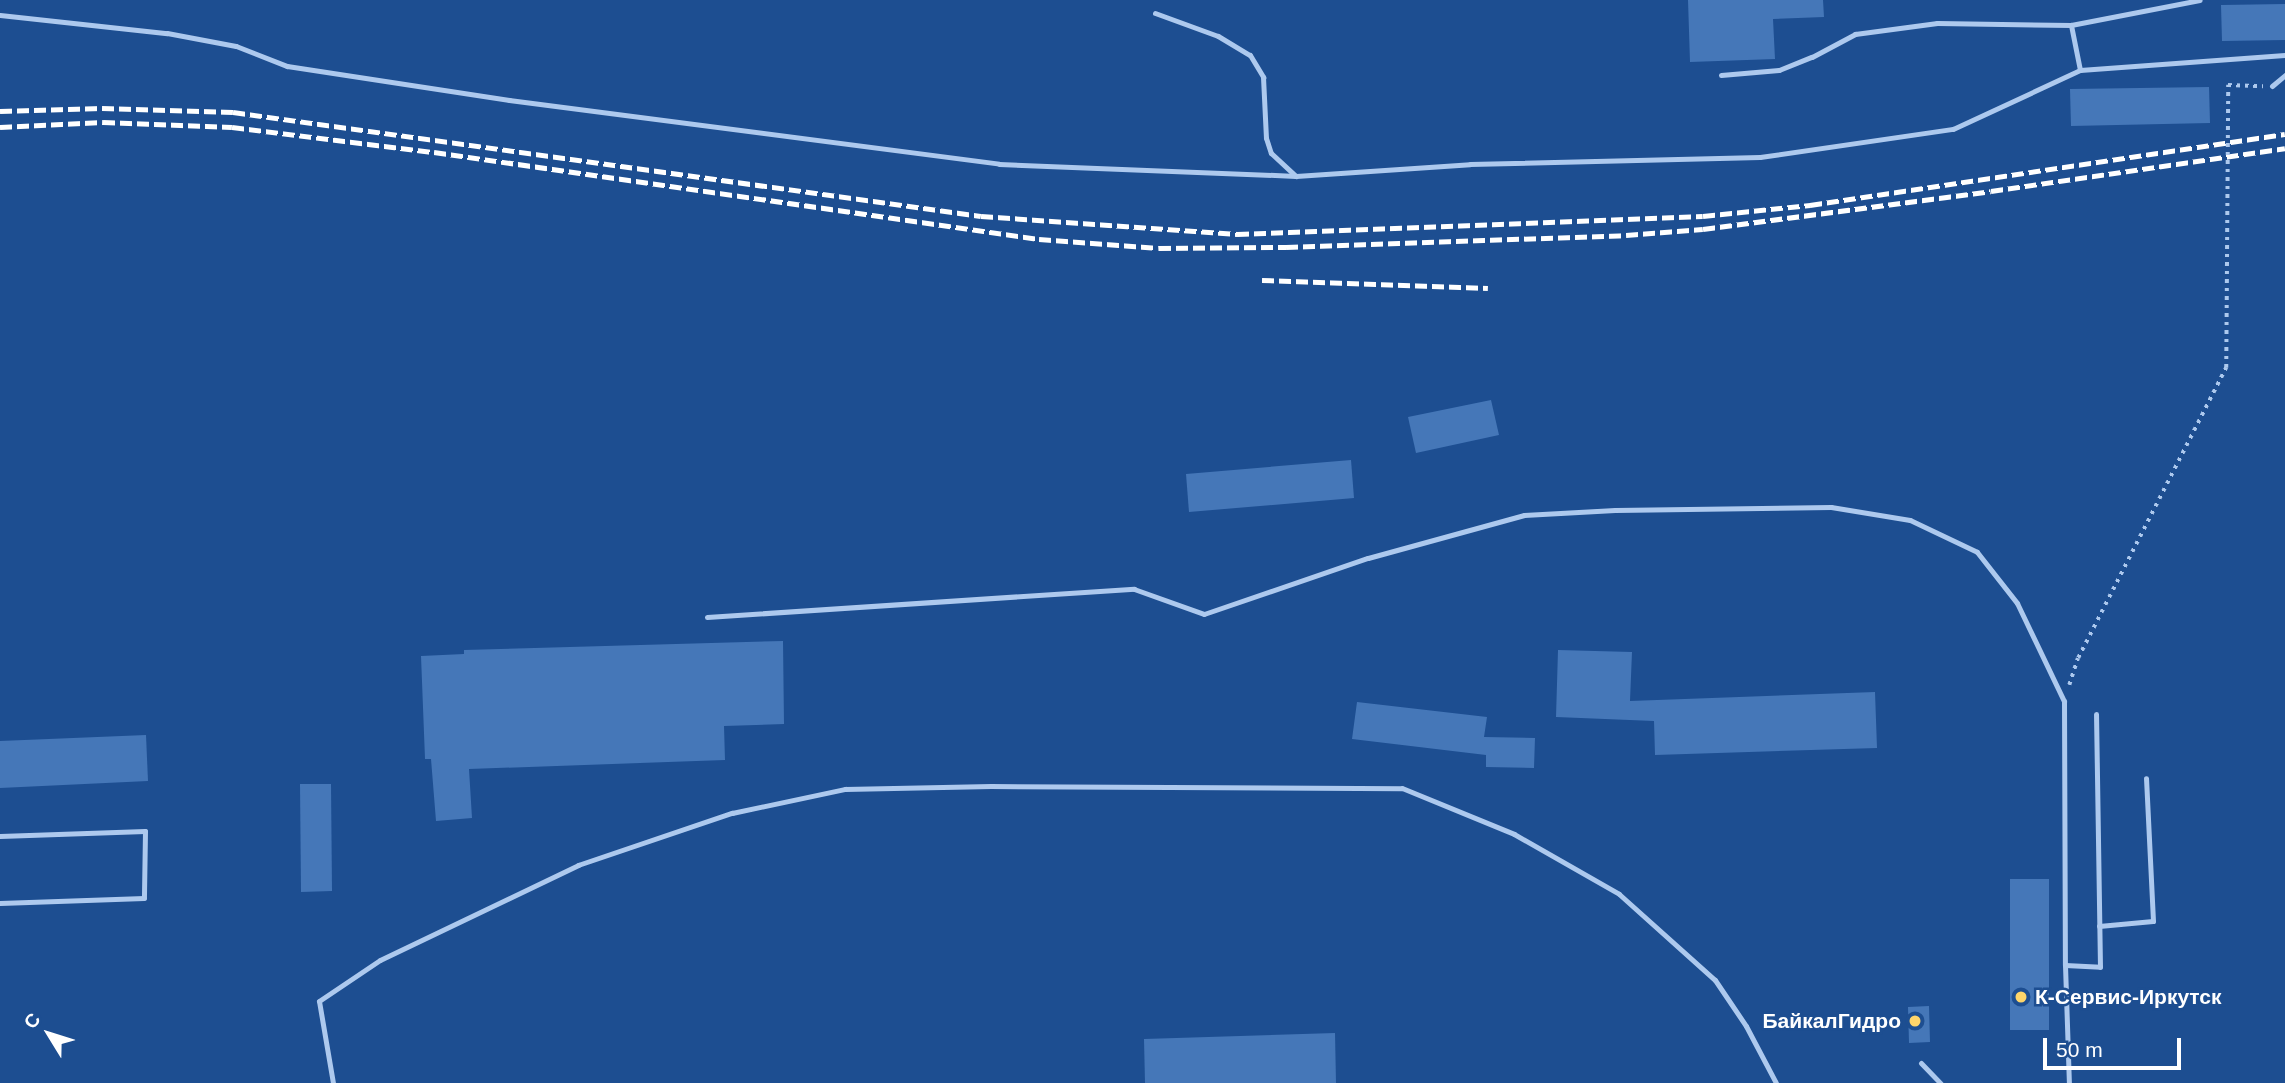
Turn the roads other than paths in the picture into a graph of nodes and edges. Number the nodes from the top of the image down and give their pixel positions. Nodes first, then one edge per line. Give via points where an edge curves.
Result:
1 (2200, 0) edge
2 (1155, 13) dead end
3 (0, 15) edge
4 (2071, 25) junction
5 (2285, 55) edge
6 (2080, 70) junction
7 (1721, 75) dead end
8 (2285, 75) edge
9 (2272, 86) road end
10 (1296, 176) junction
11 (707, 617) dead end
12 (2096, 714) dead end
13 (2146, 778) dead end
14 (0, 836) edge
15 (0, 903) edge
16 (2099, 926) junction
17 (2065, 965) junction
18 (1921, 1063) dead end
19 (333, 1083) edge
20 (1776, 1083) edge
21 (1940, 1083) edge
22 (2069, 1083) edge

1 - 4 lane
2 - 10 lane via 1218,36 1250,55 1263,78 1271,153
3 - 10 lane via 167,33 236,46 287,66 509,100 999,164
4 - 6 lane
4 - 7 lane via 1937,23 1855,34 1779,70
5 - 6 lane
6 - 10 lane via 1953,129 1760,157 1470,164
8 - 9 lane
11 - 17 lane via 1134,589 1204,614 1368,558 1524,515 1831,507 1910,520 1977,552 2017,603 2064,701
12 - 16 lane
13 - 16 lane via 2153,920
14 - 15 lane via 145,831 144,898
16 - 17 lane via 2100,967
17 - 22 lane
18 - 21 lane
19 - 20 lane via 319,1001 380,960 578,865 732,813 845,789 1019,786 1402,788 1514,834 1619,894 1715,980

